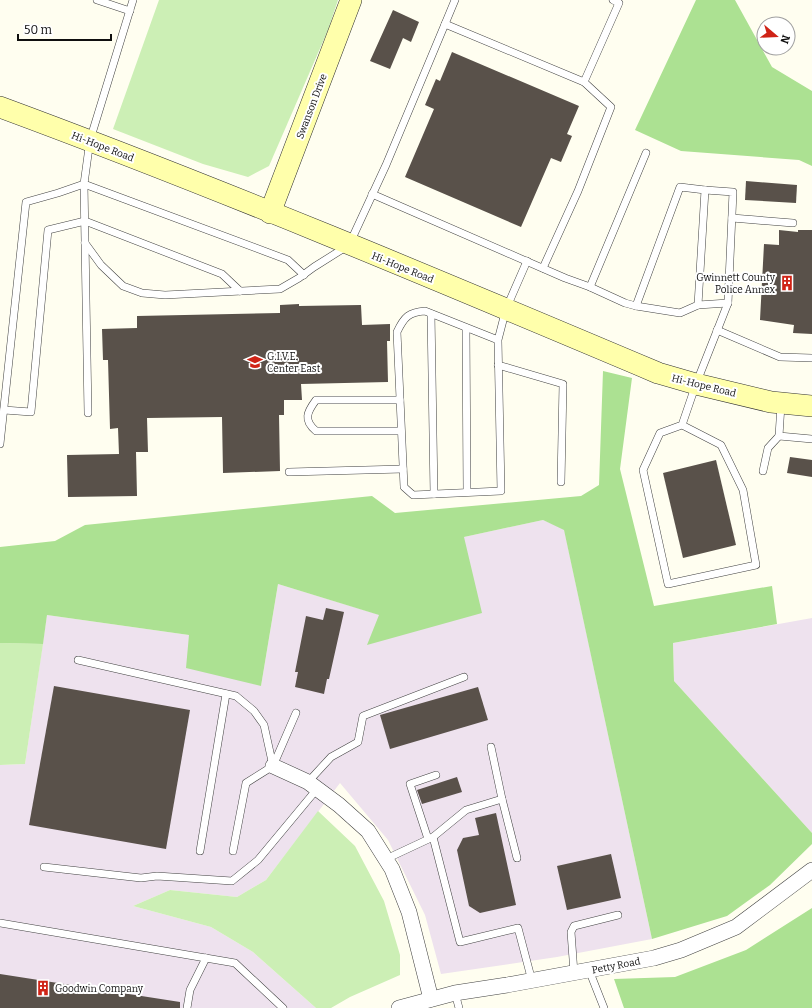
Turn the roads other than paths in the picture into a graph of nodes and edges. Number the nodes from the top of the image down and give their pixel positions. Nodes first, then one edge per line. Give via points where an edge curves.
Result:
1 (97, 0) edge
2 (133, 0) edge
3 (351, 0) edge
4 (455, 0) edge
5 (612, 0) edge
6 (130, 11) junction
7 (445, 24) junction
8 (584, 82) junction
9 (0, 107) edge
10 (90, 140) junction
11 (646, 153) dead end
12 (84, 184) junction
13 (705, 190) junction
14 (372, 194) junction
15 (270, 213) junction
16 (732, 218) junction
17 (85, 221) junction
18 (793, 223) dead end
19 (85, 243) junction
20 (349, 245) junction
21 (527, 261) junction
22 (543, 268) junction
23 (304, 275) junction
24 (590, 287) junction
25 (240, 291) junction
26 (728, 303) junction
27 (698, 305) junction
28 (636, 306) junction
29 (506, 309) junction
30 (431, 314) junction
31 (466, 328) junction
32 (717, 330) junction
33 (498, 340) junction
34 (812, 358) edge
35 (498, 365) junction
36 (696, 384) junction
37 (400, 400) junction
38 (782, 403) junction
39 (812, 406) edge
40 (4, 410) junction
41 (88, 413) dead end
42 (682, 425) junction
43 (402, 431) junction
44 (779, 436) junction
45 (812, 439) edge
46 (0, 444) edge
47 (403, 469) junction
48 (763, 470) dead end
49 (289, 472) dead end
50 (561, 482) dead end
51 (467, 492) junction
52 (434, 494) junction
53 (78, 660) dead end
54 (464, 676) dead end
55 (226, 694) junction
56 (296, 713) dead end
57 (491, 747) dead end
58 (273, 766) junction
59 (436, 775) dead end
60 (313, 785) junction
61 (502, 799) junction
62 (431, 838) junction
63 (200, 851) dead end
64 (232, 851) dead end
65 (517, 858) dead end
66 (386, 859) junction
67 (44, 868) dead end
68 (812, 870) edge
69 (618, 915) dead end
70 (0, 923) edge
71 (206, 958) junction
72 (581, 971) junction
73 (532, 981) junction
74 (455, 993) junction
75 (431, 999) junction
76 (187, 1008) edge
77 (283, 1008) edge
78 (399, 1008) edge
79 (459, 1008) edge
80 (604, 1008) edge

1 - 6 lane
2 - 6 lane
3 - 15 street, Swanson Drive
4 - 7 lane
5 - 8 lane via 619,3
6 - 10 lane
7 - 8 lane
7 - 14 lane
8 - 22 lane via 612,107
9 - 10 street, Hi-Hope Road
10 - 12 lane
10 - 15 street, Hi-Hope Road
11 - 24 lane
12 - 17 lane
12 - 23 lane via 288,260
12 - 40 lane via 26,202
13 - 16 lane via 733,192
13 - 27 lane
13 - 28 lane via 680,187
14 - 20 lane
14 - 21 lane
15 - 20 street, Hi-Hope Road
16 - 18 lane
16 - 26 lane
17 - 19 lane
17 - 25 lane via 222,274
17 - 40 lane via 48,230 30,412
19 - 25 lane via 101,265 123,286 142,293 165,295
19 - 41 lane
20 - 23 lane
20 - 29 street, Hi-Hope Road
21 - 22 lane
21 - 29 lane
22 - 24 lane
23 - 25 lane via 280,289
24 - 28 lane
26 - 27 lane
26 - 32 lane
27 - 28 lane via 680,313
29 - 33 lane
29 - 36 street, Hi-Hope Road via 658,373
30 - 31 lane
30 - 37 lane via 425,311 415,312 401,323 398,332
30 - 52 lane
31 - 33 lane
31 - 51 lane
32 - 34 lane via 780,357
32 - 36 lane
33 - 35 lane
35 - 50 lane via 563,384
35 - 51 lane via 501,491
36 - 38 street, Hi-Hope Road
36 - 42 lane
37 - 43 lane
37 - 43 lane via 316,400 307,418 310,426 316,431
38 - 39 street, Hi-Hope Road
38 - 44 lane
40 - 46 lane
42 - 42 lane via 660,433 643,470 668,584 756,565 743,490 721,445
43 - 47 lane
44 - 45 lane
44 - 48 lane via 768,448
47 - 49 lane
47 - 52 lane via 404,488 413,495
51 - 52 lane
53 - 55 lane
54 - 60 lane via 363,716 358,742 331,757
55 - 58 lane via 236,696 254,711 264,725
55 - 63 lane
56 - 58 lane
57 - 61 lane
58 - 60 street
58 - 64 lane via 246,783
59 - 62 lane via 410,784
60 - 66 street via 368,831
60 - 67 lane via 258,860 232,881 157,876 141,878
61 - 62 lane via 466,810
61 - 65 lane
62 - 66 lane
62 - 73 lane via 460,942 518,928
66 - 75 street via 410,912
68 - 72 street, Petty Road via 736,927 681,950 654,958
69 - 72 lane via 574,926 571,932
70 - 71 lane
71 - 76 lane via 190,990
71 - 77 lane via 235,963
72 - 73 street, Petty Road
72 - 80 lane
73 - 74 street, Petty Road
74 - 75 street, Petty Road
74 - 79 lane
75 - 78 street, Petty Road

